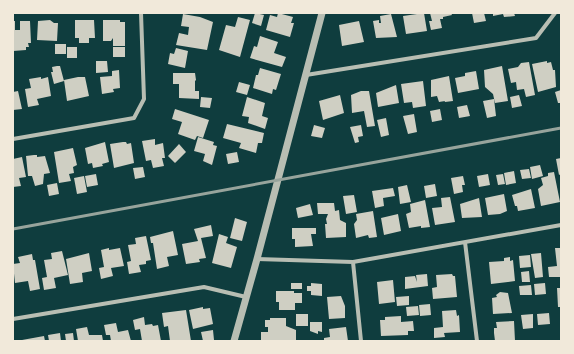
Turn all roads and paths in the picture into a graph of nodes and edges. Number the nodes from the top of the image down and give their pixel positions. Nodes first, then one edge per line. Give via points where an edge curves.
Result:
1 (141, 13) edge
2 (322, 13) edge
3 (555, 14) edge
4 (306, 76) junction
5 (13, 139) edge
6 (561, 225) edge
7 (465, 242) junction
8 (257, 259) junction
9 (353, 262) junction
10 (246, 297) junction
11 (13, 319) edge
12 (234, 341) edge
13 (361, 341) edge
14 (477, 341) edge

1 - 5 street via 144,99 134,118
2 - 4 street
3 - 4 street via 536,38
4 - 8 street
6 - 7 street
7 - 9 street
7 - 14 street
8 - 9 street
8 - 10 street
9 - 13 street
10 - 11 street via 204,287
10 - 12 street

